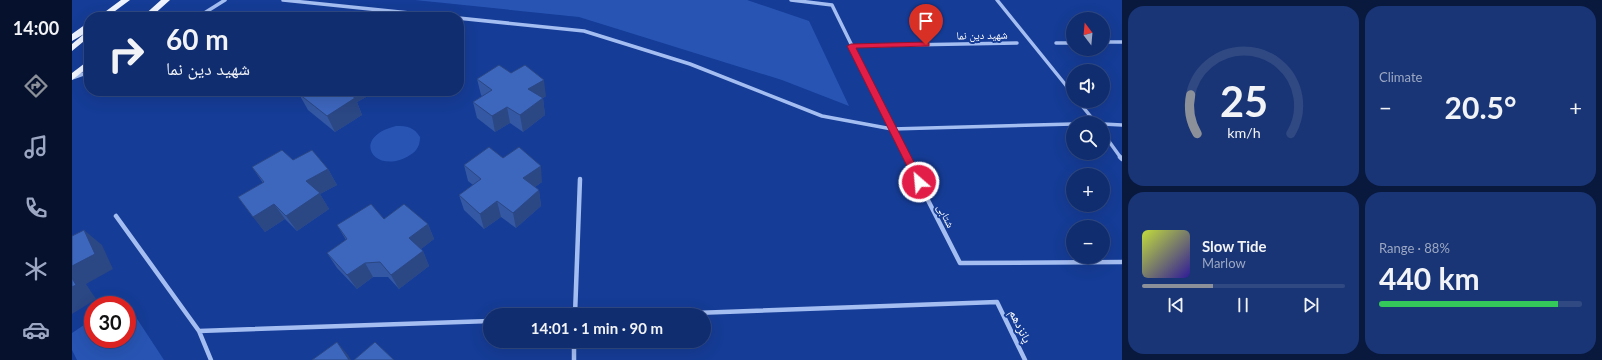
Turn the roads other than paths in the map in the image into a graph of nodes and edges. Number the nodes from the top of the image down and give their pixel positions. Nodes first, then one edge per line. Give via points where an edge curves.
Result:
1 (126, 0) edge
2 (166, 0) edge
3 (225, 0) edge
4 (283, 0) edge
5 (790, 0) edge
6 (997, 0) edge
7 (109, 12) edge
8 (113, 12) edge
9 (152, 12) edge
10 (206, 12) edge
11 (400, 12) edge
12 (464, 19) edge
13 (84, 30) edge
14 (84, 37) edge
15 (72, 38) edge
16 (1066, 42) edge
17 (1110, 42) edge
18 (1122, 42) edge
19 (1017, 43) dead end
20 (1056, 43) dead end
21 (851, 46) junction
22 (72, 48) edge
23 (84, 67) edge
24 (84, 74) edge
25 (72, 78) edge
26 (1066, 85) edge
27 (1084, 108) edge
28 (1090, 116) edge
29 (1066, 124) edge
30 (1110, 124) edge
31 (1122, 125) edge
32 (892, 129) junction
33 (1110, 143) edge
34 (1122, 159) edge
35 (580, 179) dead end
36 (116, 216) dead end
37 (1122, 262) edge
38 (575, 308) edge
39 (711, 312) edge
40 (483, 321) edge
41 (199, 331) junction
42 (574, 348) edge
43 (211, 360) edge
44 (574, 360) edge
45 (1025, 360) edge

1 - 7 main road
1 - 8 main road
2 - 9 main road
3 - 10 street
4 - 11 street
5 - 21 street, شتابی via 832,5
6 - 26 street
12 - 32 street via 584,31 690,64 822,116
13 - 15 main road
14 - 22 main road
16 - 20 street
17 - 18 street
19 - 21 street, شهید دین نما
21 - 32 street, شتابی
23 - 25 main road
24 - 25 street
27 - 28 street
29 - 32 street
30 - 31 street
32 - 37 street, شتابی via 960,262
33 - 34 street
35 - 38 street
36 - 41 street
39 - 45 street, پانزدهم via 997,302
40 - 41 street
41 - 43 street
42 - 44 street

